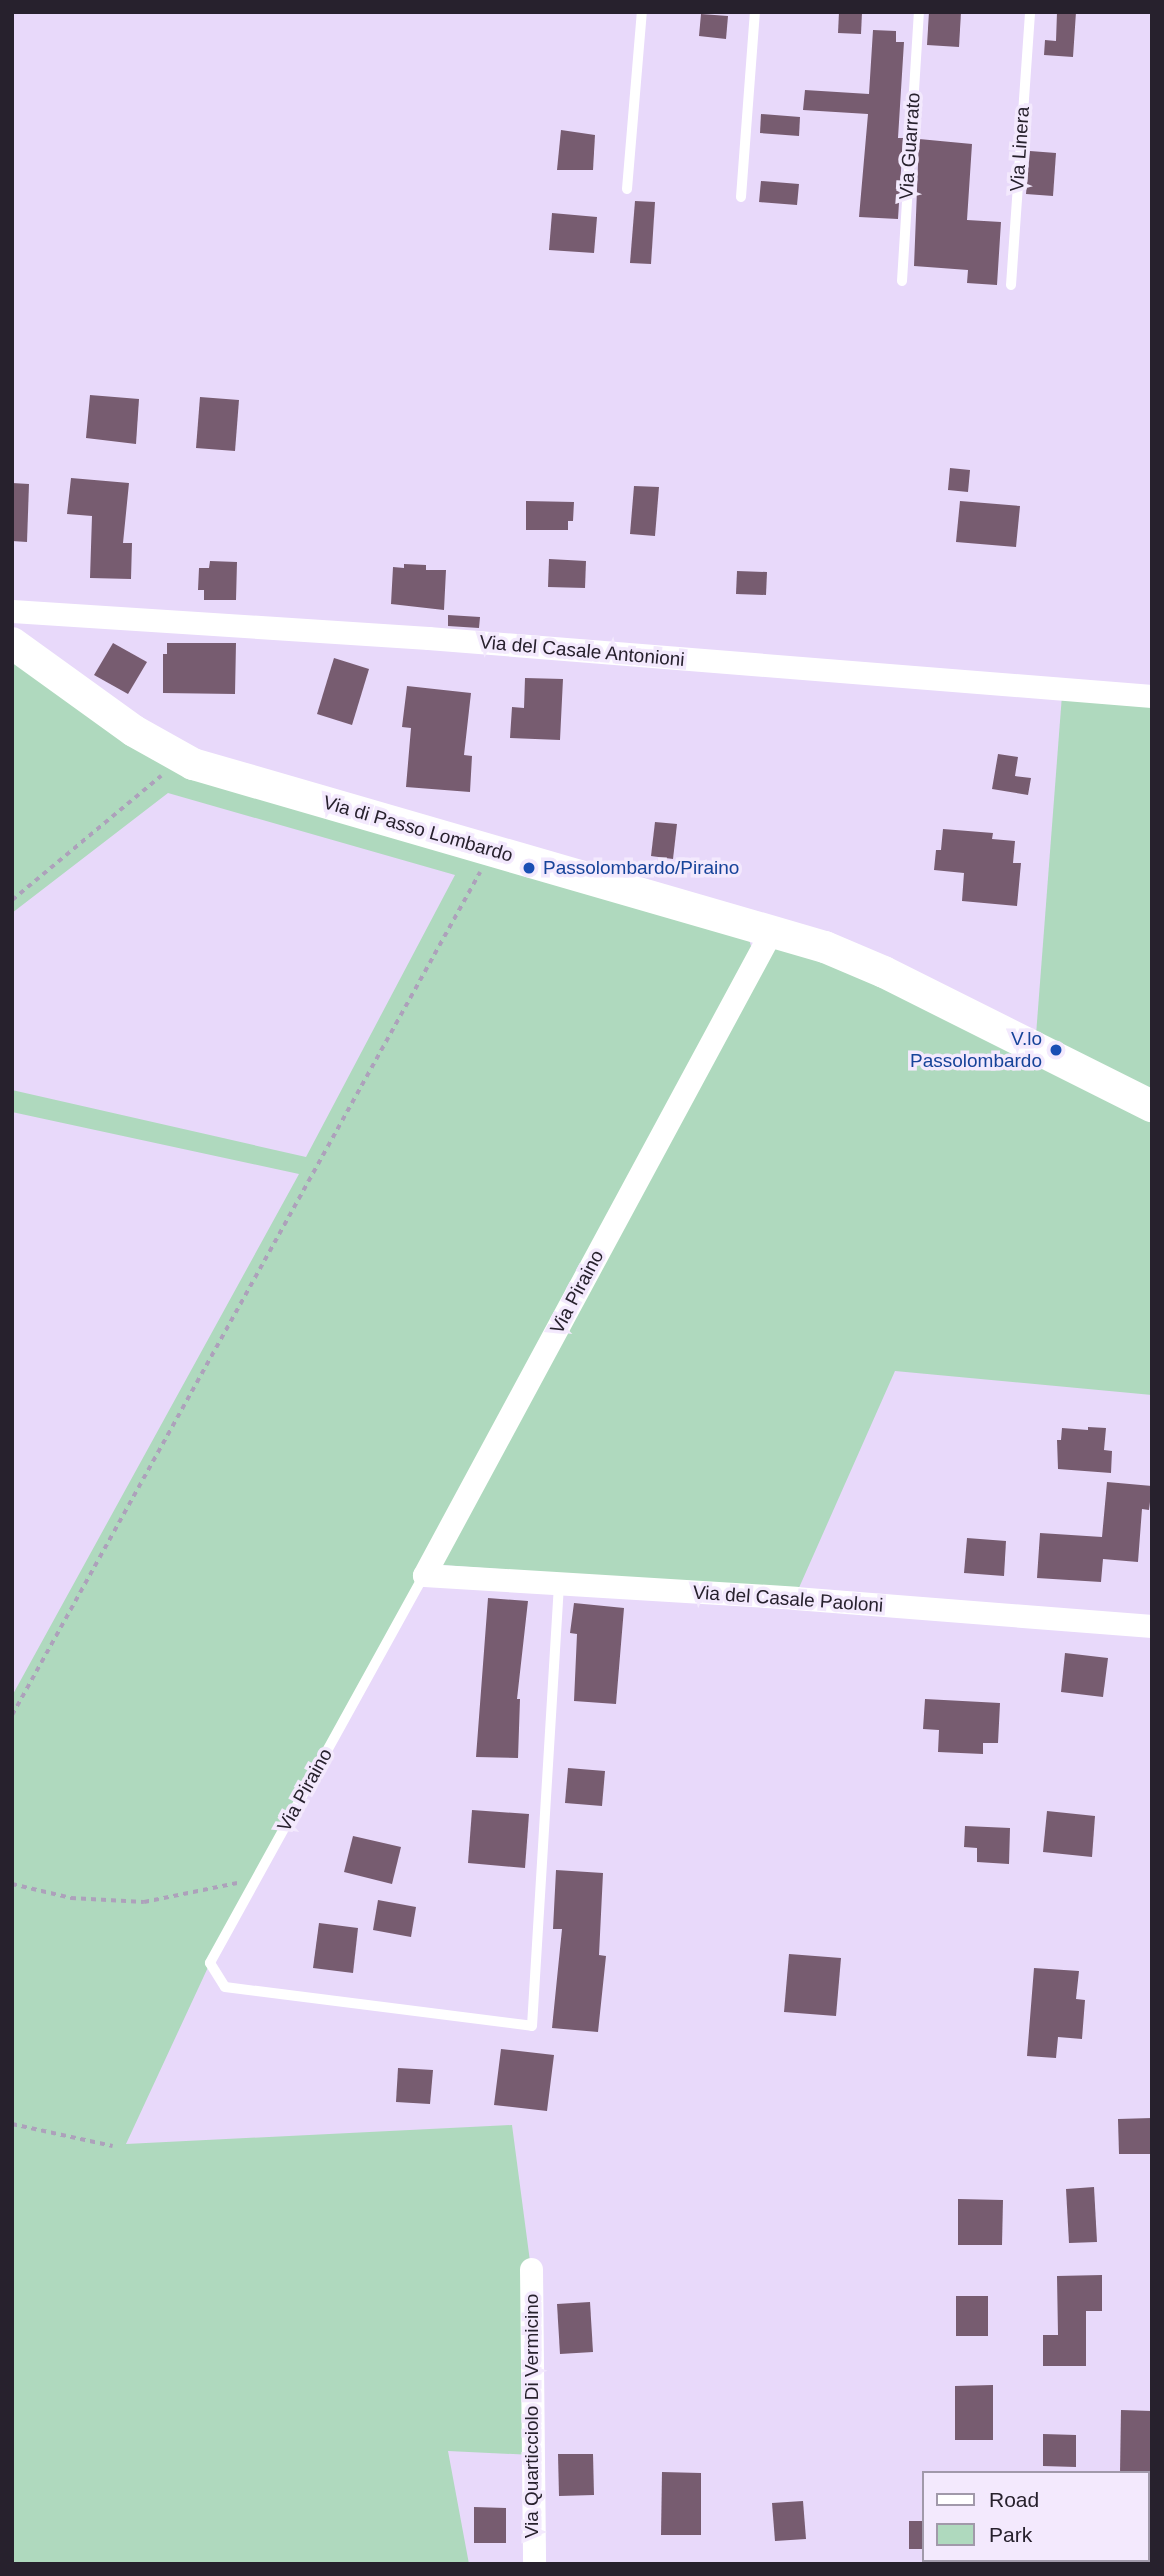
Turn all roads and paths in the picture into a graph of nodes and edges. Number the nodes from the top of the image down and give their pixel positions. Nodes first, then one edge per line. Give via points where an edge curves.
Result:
1 (642, 12) edge
2 (755, 12) edge
3 (919, 12) edge
4 (1030, 12) edge
5 (627, 189) dead end
6 (741, 197) dead end
7 (902, 281) dead end
8 (1010, 285) dead end
9 (12, 611) edge
10 (12, 643) edge
11 (1152, 696) edge
12 (181, 759) junction
13 (492, 850) junction
14 (12, 900) edge
15 (772, 930) junction
16 (1152, 1106) edge
17 (424, 1575) junction
18 (559, 1584) junction
19 (1152, 1626) edge
20 (12, 1715) edge
21 (12, 1884) edge
22 (253, 1884) junction
23 (12, 2124) edge
24 (113, 2146) dead end
25 (531, 2269) dead end
26 (534, 2564) edge

1 - 5 lane
2 - 6 lane
3 - 7 lane, Via Guarrato
4 - 8 lane, Via Linera
9 - 11 street, Via del Casale Antonioni via 428,638
10 - 12 street, Via di Passo Lombardo via 134,731
12 - 13 street, Via di Passo Lombardo via 236,779
12 - 14 path
13 - 15 street, Via di Passo Lombardo
13 - 20 path
15 - 16 street, Via di Passo Lombardo via 884,972
15 - 17 street, Via Piraino
17 - 18 street, Via del Casale Paoloni
17 - 22 lane, Via Piraino
18 - 19 street, Via del Casale Paoloni
18 - 22 lane, Via Piraino via 532,2026 225,1987 210,1963
21 - 22 path via 71,1898 144,1902 229,1883
23 - 24 path
25 - 26 street, Via Quarticciolo Di Vermicino

